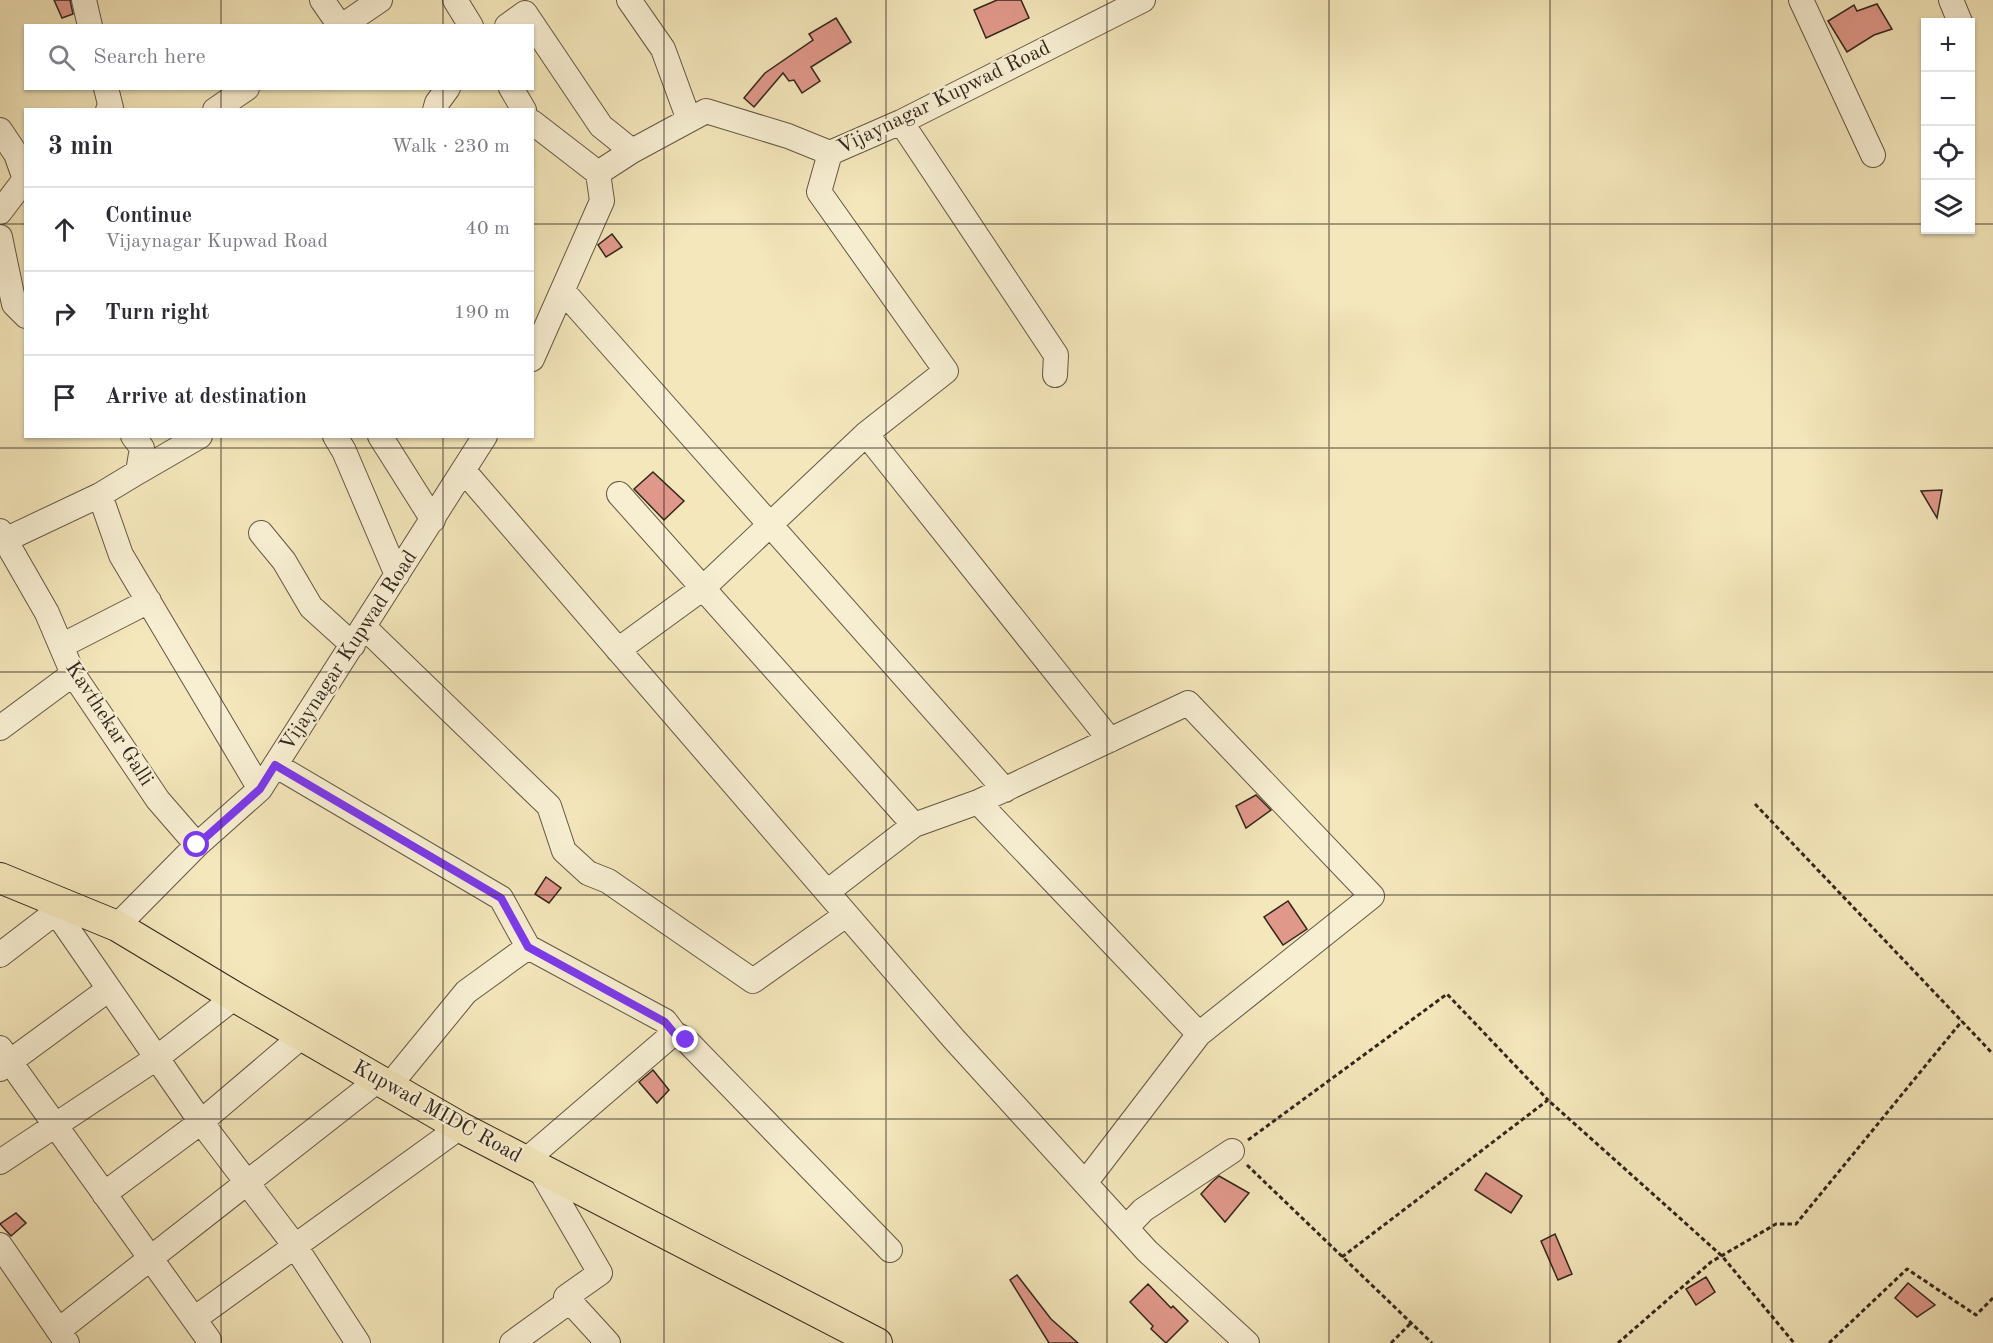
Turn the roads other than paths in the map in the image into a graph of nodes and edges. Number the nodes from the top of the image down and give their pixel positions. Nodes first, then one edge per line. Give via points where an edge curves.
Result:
1 (84, 0) edge
2 (322, 0) edge
3 (380, 0) edge
4 (455, 0) edge
5 (629, 0) edge
6 (1143, 0) edge
7 (1801, 0) edge
8 (1951, 0) edge
9 (1958, 18) edge
10 (90, 24) edge
11 (340, 24) edge
12 (344, 24) edge
13 (470, 24) edge
14 (534, 31) edge
15 (106, 90) edge
16 (244, 90) edge
17 (447, 90) edge
18 (512, 90) edge
19 (111, 108) edge
20 (218, 108) edge
21 (436, 108) edge
22 (523, 108) edge
23 (689, 120) junction
24 (901, 122) junction
25 (534, 124) edge
26 (0, 130) edge
27 (21, 151) edge
28 (632, 151) junction
29 (830, 153) junction
30 (1873, 154) dead end
31 (24, 172) edge
32 (598, 173) junction
33 (24, 180) edge
34 (0, 212) edge
35 (0, 237) edge
36 (563, 291) junction
37 (24, 314) edge
38 (534, 355) edge
39 (1055, 375) dead end
40 (866, 434) junction
41 (134, 438) edge
42 (197, 438) edge
43 (336, 438) edge
44 (381, 438) edge
45 (485, 438) edge
46 (464, 471) junction
47 (138, 472) junction
48 (619, 494) dead end
49 (100, 495) junction
50 (433, 520) junction
51 (771, 524) junction
52 (261, 534) dead end
53 (2, 537) edge
54 (397, 575) junction
55 (703, 588) junction
56 (148, 601) junction
57 (358, 636) junction
58 (61, 646) junction
59 (618, 650) junction
60 (73, 674) junction
61 (0, 728) edge
62 (1110, 740) junction
63 (275, 765) junction
64 (260, 789) junction
65 (1005, 790) junction
66 (978, 802) junction
67 (914, 825) junction
68 (197, 845) junction
69 (0, 878) edge
70 (827, 892) junction
71 (61, 908) junction
72 (846, 915) junction
73 (117, 926) junction
74 (528, 947) junction
75 (0, 955) edge
76 (109, 989) junction
77 (235, 997) junction
78 (674, 1033) junction
79 (1199, 1034) junction
80 (302, 1036) junction
81 (158, 1057) junction
82 (3, 1060) edge
83 (383, 1083) junction
84 (201, 1122) junction
85 (55, 1125) junction
86 (460, 1127) junction
87 (1232, 1151) road end
88 (0, 1162) edge
89 (532, 1164) junction
90 (247, 1182) junction
91 (1084, 1183) junction
92 (104, 1194) junction
93 (1126, 1228) junction
94 (0, 1245) edge
95 (295, 1246) junction
96 (890, 1250) dead end
97 (150, 1258) junction
98 (570, 1301) junction
99 (194, 1319) junction
100 (63, 1337) edge
101 (209, 1340) dead end
102 (871, 1341) edge
103 (358, 1343) edge
104 (512, 1343) edge
105 (608, 1343) edge
106 (1247, 1343) edge

1 - 10 street
2 - 11 street
3 - 12 street
4 - 13 street
5 - 23 street via 663,48
6 - 24 street, Vijaynagar Kupwad Road
7 - 30 street
8 - 9 street
14 - 28 street via 601,126
15 - 19 street
16 - 20 street
17 - 21 street
18 - 22 street
23 - 28 street, Vijaynagar Kupwad Road
23 - 29 street, Vijaynagar Kupwad Road via 706,111
24 - 29 street, Vijaynagar Kupwad Road
24 - 39 street via 1056,355
25 - 32 street
26 - 27 street
27 - 31 street
28 - 32 street, Vijaynagar Kupwad Road
29 - 40 street via 819,192 946,371
32 - 36 street via 602,201
33 - 34 street
35 - 37 street via 14,304
36 - 38 street
36 - 51 street
40 - 51 street
40 - 62 street
41 - 47 street via 142,448
42 - 47 street
43 - 54 street
44 - 50 street
45 - 46 street, Vijaynagar Kupwad Road
46 - 50 street, Vijaynagar Kupwad Road
46 - 59 street
47 - 49 street
48 - 55 street
49 - 53 street
49 - 56 street via 121,555
50 - 54 street, Vijaynagar Kupwad Road
51 - 55 street
51 - 65 street
52 - 57 street via 284,561 311,607
53 - 58 street, Kavthekar Galli via 47,613
54 - 57 street, Vijaynagar Kupwad Road
55 - 59 street
55 - 67 street
56 - 58 street
56 - 64 street
57 - 63 street, Vijaynagar Kupwad Road
57 - 72 street via 549,806 564,852 588,873 608,880 753,981
58 - 60 street, Kavthekar Galli
59 - 70 street
60 - 61 street
60 - 68 street, Kavthekar Galli via 158,800
62 - 65 street
62 - 79 street via 1188,703 1372,896
63 - 64 street, Vijaynagar Kupwad Road
63 - 74 street via 501,898
64 - 68 street, Vijaynagar Kupwad Road
65 - 66 street
66 - 67 street
66 - 79 street
67 - 70 street
68 - 73 street, Vijaynagar Kupwad Road
69 - 71 main road, Kupwad MIDC Road
70 - 72 street
71 - 73 main road, Kupwad MIDC Road
71 - 75 street
71 - 76 street
72 - 91 street
73 - 77 main road, Kupwad MIDC Road
74 - 78 street via 665,1022
74 - 83 street via 466,992
76 - 81 street
76 - 82 street
77 - 80 main road, Kupwad MIDC Road
77 - 81 street
78 - 89 street
78 - 96 street via 686,1040
79 - 91 street
80 - 83 main road, Kupwad MIDC Road
80 - 84 street
81 - 84 street
81 - 85 street
82 - 85 street
83 - 86 main road, Kupwad MIDC Road
83 - 90 street
84 - 90 street
84 - 92 street
85 - 88 street
85 - 92 street
86 - 89 main road, Kupwad MIDC Road
86 - 95 street
87 - 93 street via 1143,1210
89 - 98 street via 600,1273 566,1297
89 - 102 main road, Kupwad MIDC Road
90 - 95 street
90 - 97 street
91 - 93 street
92 - 97 street
93 - 106 street
94 - 100 street
95 - 99 street
95 - 103 street
97 - 99 street
97 - 100 street
98 - 104 street
98 - 105 street
99 - 101 street

